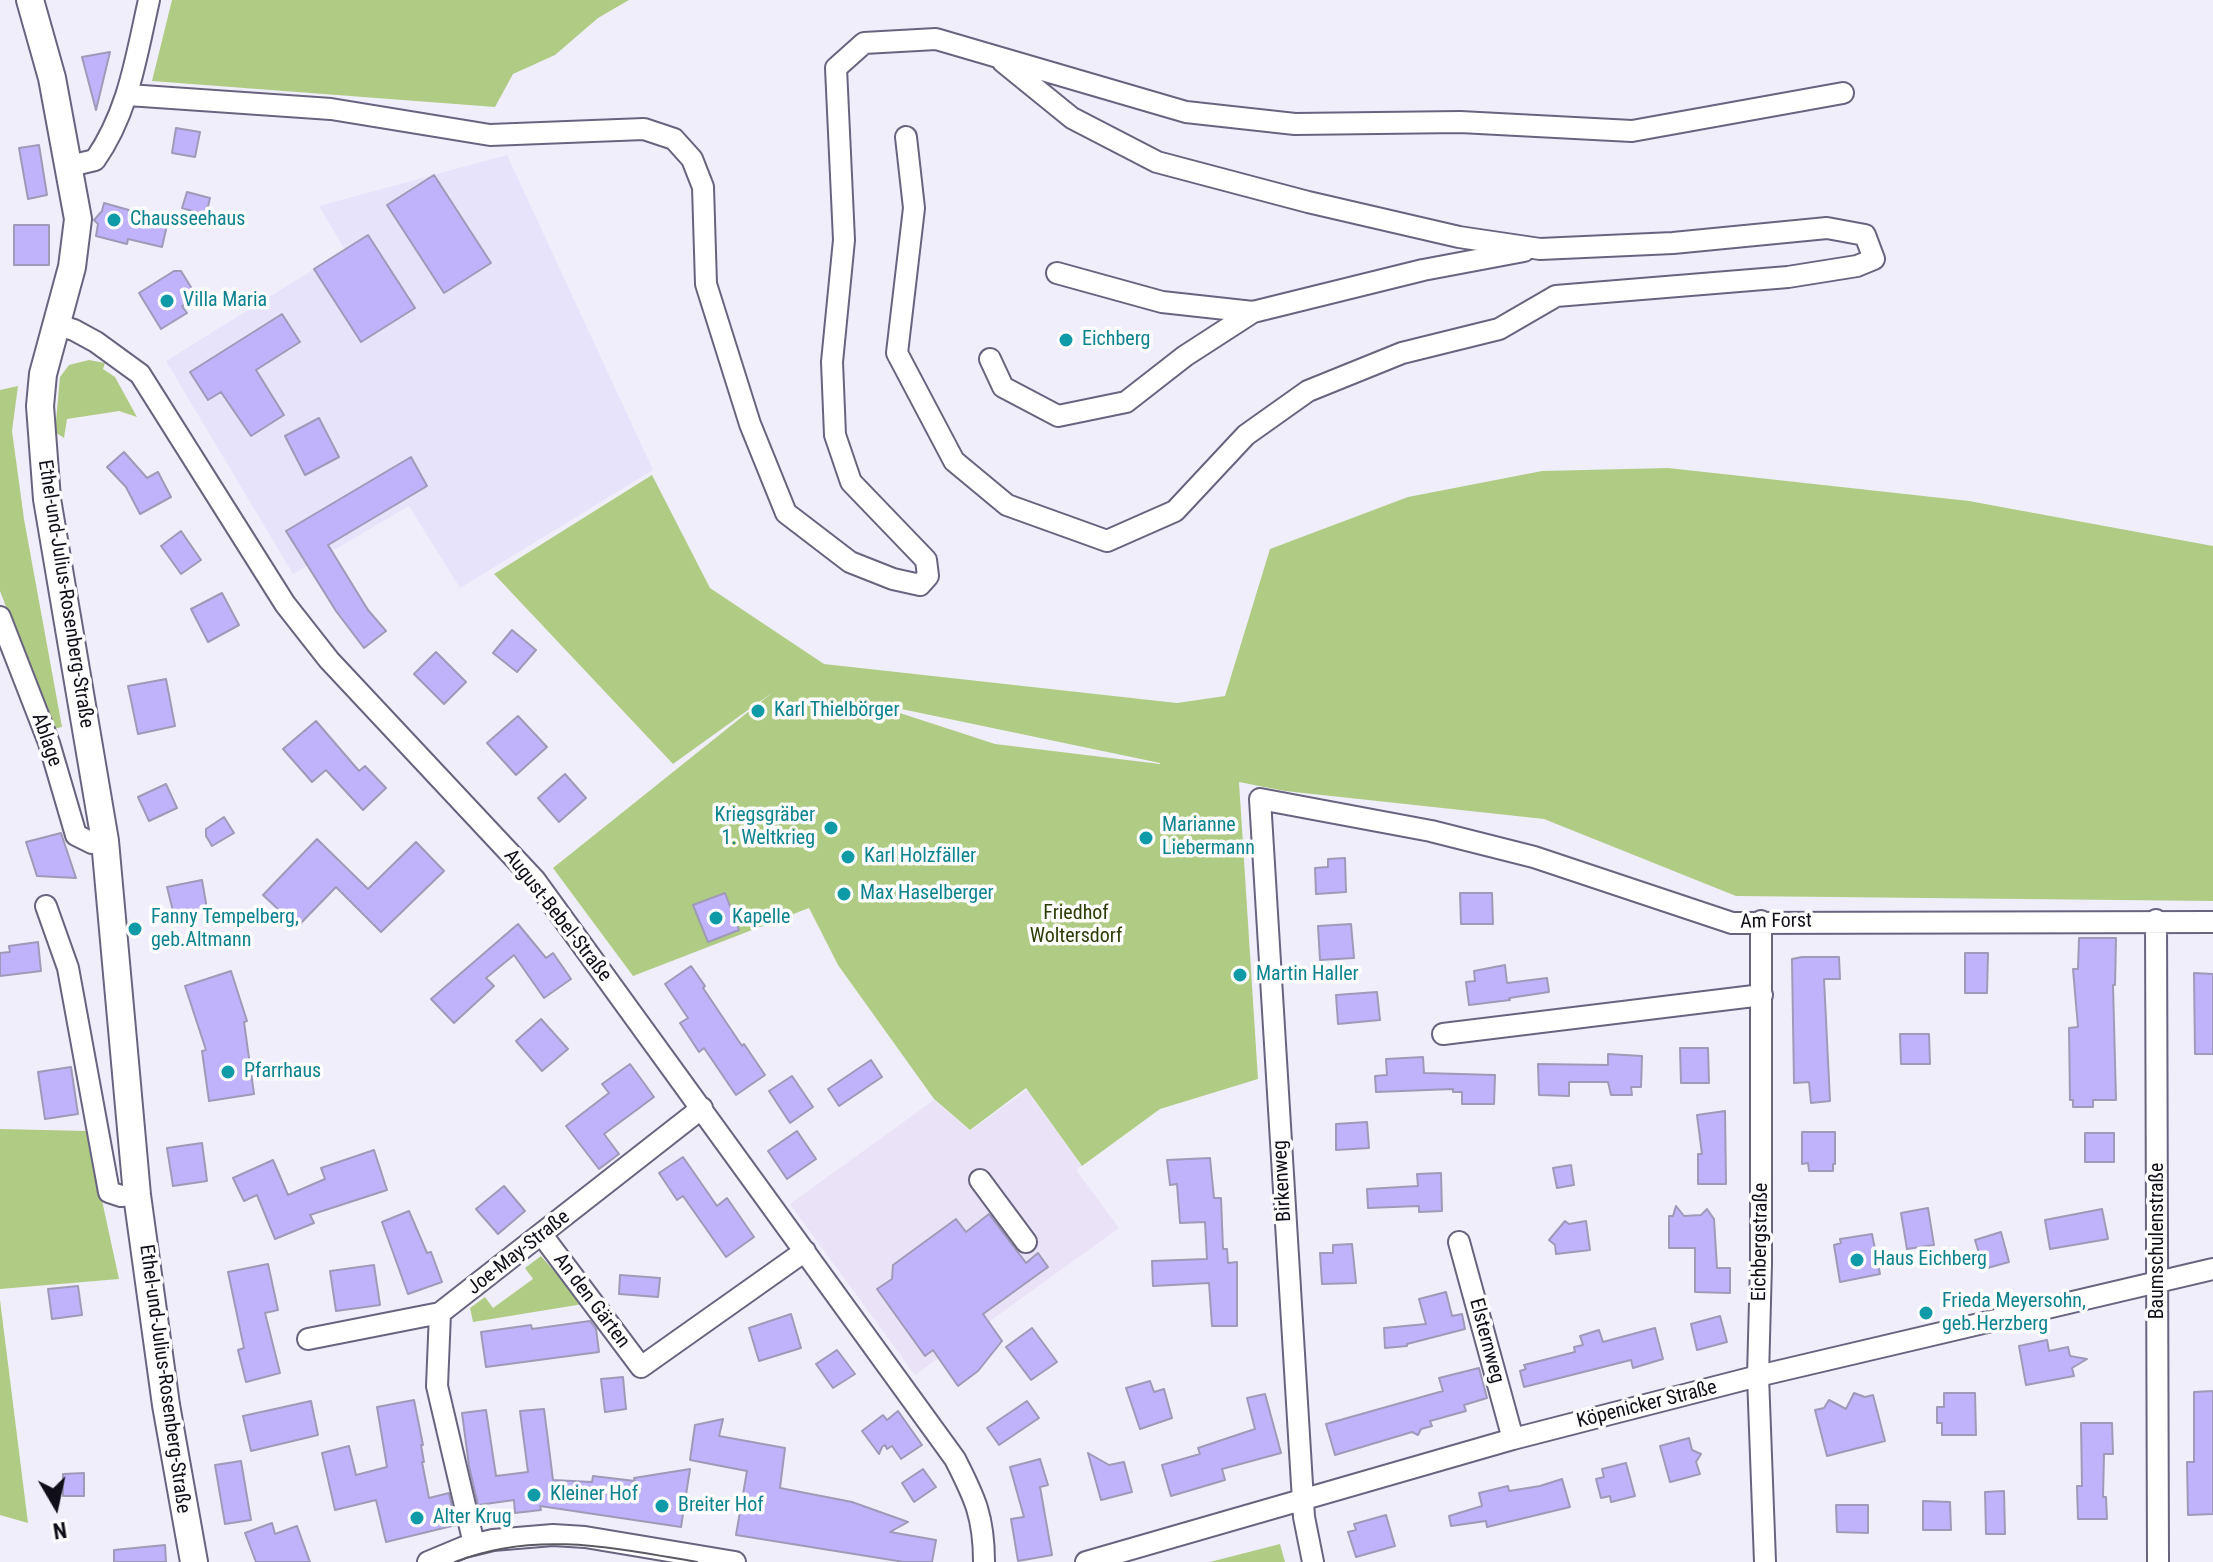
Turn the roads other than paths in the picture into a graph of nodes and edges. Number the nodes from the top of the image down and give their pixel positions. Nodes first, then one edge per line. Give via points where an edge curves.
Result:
1 (30, 0) edge
2 (149, 0) edge
3 (997, 57) junction
4 (1843, 93) dead end
5 (128, 95) junction
6 (906, 137) dead end
7 (70, 166) junction
8 (1540, 249) junction
9 (1057, 273) dead end
10 (1253, 312) junction
11 (58, 325) junction
12 (990, 359) dead end
13 (0, 617) edge
14 (1260, 799) joint
15 (105, 841) junction
16 (46, 906) dead end
17 (2156, 920) junction
18 (1761, 921) junction
19 (2213, 922) edge
20 (1762, 995) junction
21 (1443, 1034) dead end
22 (702, 1108) junction
23 (980, 1180) dead end
24 (137, 1195) junction
25 (542, 1235) junction
26 (1026, 1242) dead end
27 (1459, 1242) dead end
28 (805, 1251) junction
29 (2213, 1269) edge
30 (2158, 1280) junction
31 (440, 1313) junction
32 (308, 1339) dead end
33 (1758, 1376) junction
34 (1513, 1439) junction
35 (1303, 1501) junction
36 (474, 1544) junction
37 (194, 1562) edge
38 (428, 1562) edge
39 (735, 1562) edge
40 (984, 1562) edge
41 (1086, 1562) edge
42 (1313, 1562) edge
43 (1765, 1562) edge
44 (2158, 1562) edge

1 - 7 main road, Ethel-und-Julius-Rosenberg-Straße
2 - 5 street
3 - 4 street via 1186,112 1295,124 1460,122 1632,131
3 - 5 street via 936,39 864,43 836,68 844,240 832,362 835,435 851,482 926,560 928,576 920,585 850,562 786,513 750,424 706,284 703,187 692,159 674,139 644,129 490,135 331,109
3 - 8 street via 1072,118 1157,162 1459,237
5 - 7 street via 95,160
6 - 8 street via 914,208 897,353 954,461 1007,505 1107,541 1175,511 1246,435 1308,391 1402,353 1499,329 1556,296 1788,277 1874,259 1865,235 1827,228
7 - 11 main road, Ethel-und-Julius-Rosenberg-Straße via 78,219
8 - 10 street via 1423,270
9 - 10 street via 1162,302
10 - 12 street via 1126,402 1058,416 1003,387
11 - 15 main road, Ethel-und-Julius-Rosenberg-Straße via 43,374 41,448
11 - 22 street, August-Bebel-Straße via 96,342 140,374 285,604 329,660 535,880
13 - 15 street, Ablage via 49,743 76,835 92,843
14 - 18 street, Am Forst via 1446,835 1534,857 1732,923
14 - 35 street, Birkenweg
15 - 24 main road, Ethel-und-Julius-Rosenberg-Straße
16 - 24 street via 68,968 109,1192
17 - 18 street, Am Forst
17 - 19 street, Am Forst
17 - 30 street, Baumschulenstraße
18 - 20 street, Eichbergstraße
20 - 21 street
20 - 33 street, Eichbergstraße
22 - 25 street, Joe-May-Straße
22 - 28 street, August-Bebel-Straße
23 - 26 street
24 - 37 main road, Ethel-und-Julius-Rosenberg-Straße
25 - 28 street, An den Gärten via 641,1367
25 - 31 street, Joe-May-Straße
27 - 34 street, Elsternweg
28 - 40 street, August-Bebel-Straße via 955,1459 976,1500
29 - 30 street, Köpenicker Straße
30 - 33 street, Köpenicker Straße
30 - 44 street, Baumschulenstraße
31 - 32 street, Joe-May-Straße
31 - 36 street via 437,1386
33 - 34 street, Köpenicker Straße
33 - 43 street, Eichbergstraße
34 - 35 street, Köpenicker Straße
35 - 41 street, Köpenicker Straße
35 - 42 street, Birkenweg
36 - 38 street
36 - 39 street via 565,1535

